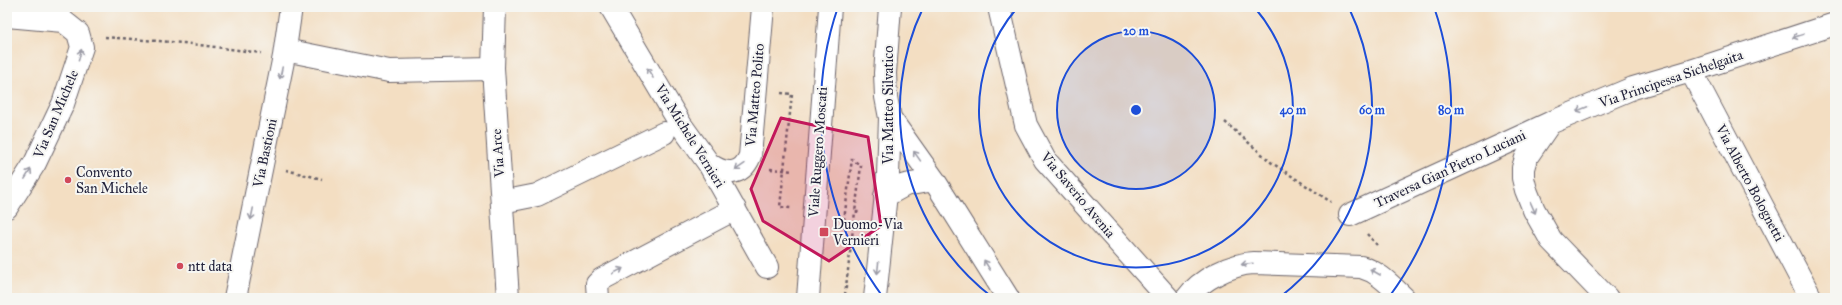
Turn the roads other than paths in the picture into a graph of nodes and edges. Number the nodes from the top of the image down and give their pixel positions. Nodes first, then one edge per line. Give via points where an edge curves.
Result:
1 (291, 7) edge
2 (495, 7) edge
3 (611, 7) edge
4 (763, 7) edge
5 (830, 7) edge
6 (890, 7) edge
7 (999, 7) edge
8 (7, 16) edge
9 (1835, 24) edge
10 (285, 49) junction
11 (493, 66) junction
12 (1691, 72) junction
13 (890, 118) junction
14 (1550, 123) junction
15 (664, 133) dead end
16 (709, 164) junction
17 (934, 180) junction
18 (502, 202) junction
19 (885, 205) junction
20 (7, 207) edge
21 (735, 210) junction
22 (1350, 215) road end
23 (767, 267) dead end
24 (1808, 297) edge
25 (235, 298) edge
26 (508, 298) edge
27 (598, 298) edge
28 (808, 298) edge
29 (875, 298) edge
30 (1008, 298) edge
31 (1168, 298) edge
32 (1187, 298) edge
33 (1404, 298) edge
34 (1607, 298) edge

1 - 10 street, Via Bastioni
2 - 11 street, Via Arce
16 -> 3 street, Via Michele Vernieri via 681,125
4 -> 16 street, Via Matteo Polito via 750,156 740,169 727,173 718,171
5 - 28 street, Viale Ruggero Moscati, bridge
6 - 13 street, Via Matteo Silvatico via 885,73
7 - 31 street, Via Saverio Avenia via 1026,125 1045,160
20 -> 8 street, Via San Michele via 34,163 60,111 82,47 78,34 63,22
9 -> 12 street, Via Principessa Sichelgaita
10 - 11 street via 389,71
10 -> 25 street, Via Bastioni
11 - 18 street, Via Arce
12 -> 14 street, Via Principessa Sichelgaita via 1633,88
12 - 24 street, Via Alberto Bolognetti
17 -> 13 street
13 - 19 street, Via Matteo Silvatico
14 - 22 street, Traversa Gian Pietro Luciani
14 -> 34 street via 1526,158 1523,168 1526,190 1551,240
15 - 18 street via 537,195
16 - 21 street, Via Michele Vernieri
17 - 19 street via 905,185
30 -> 17 street
18 - 26 street, Via Arce
19 -> 29 street, Via Matteo Silvatico
21 - 23 street, Via Michele Vernieri
27 -> 21 street via 597,284 602,279
33 -> 32 street via 1379,274 1354,266 1244,264 1221,272 1202,284

